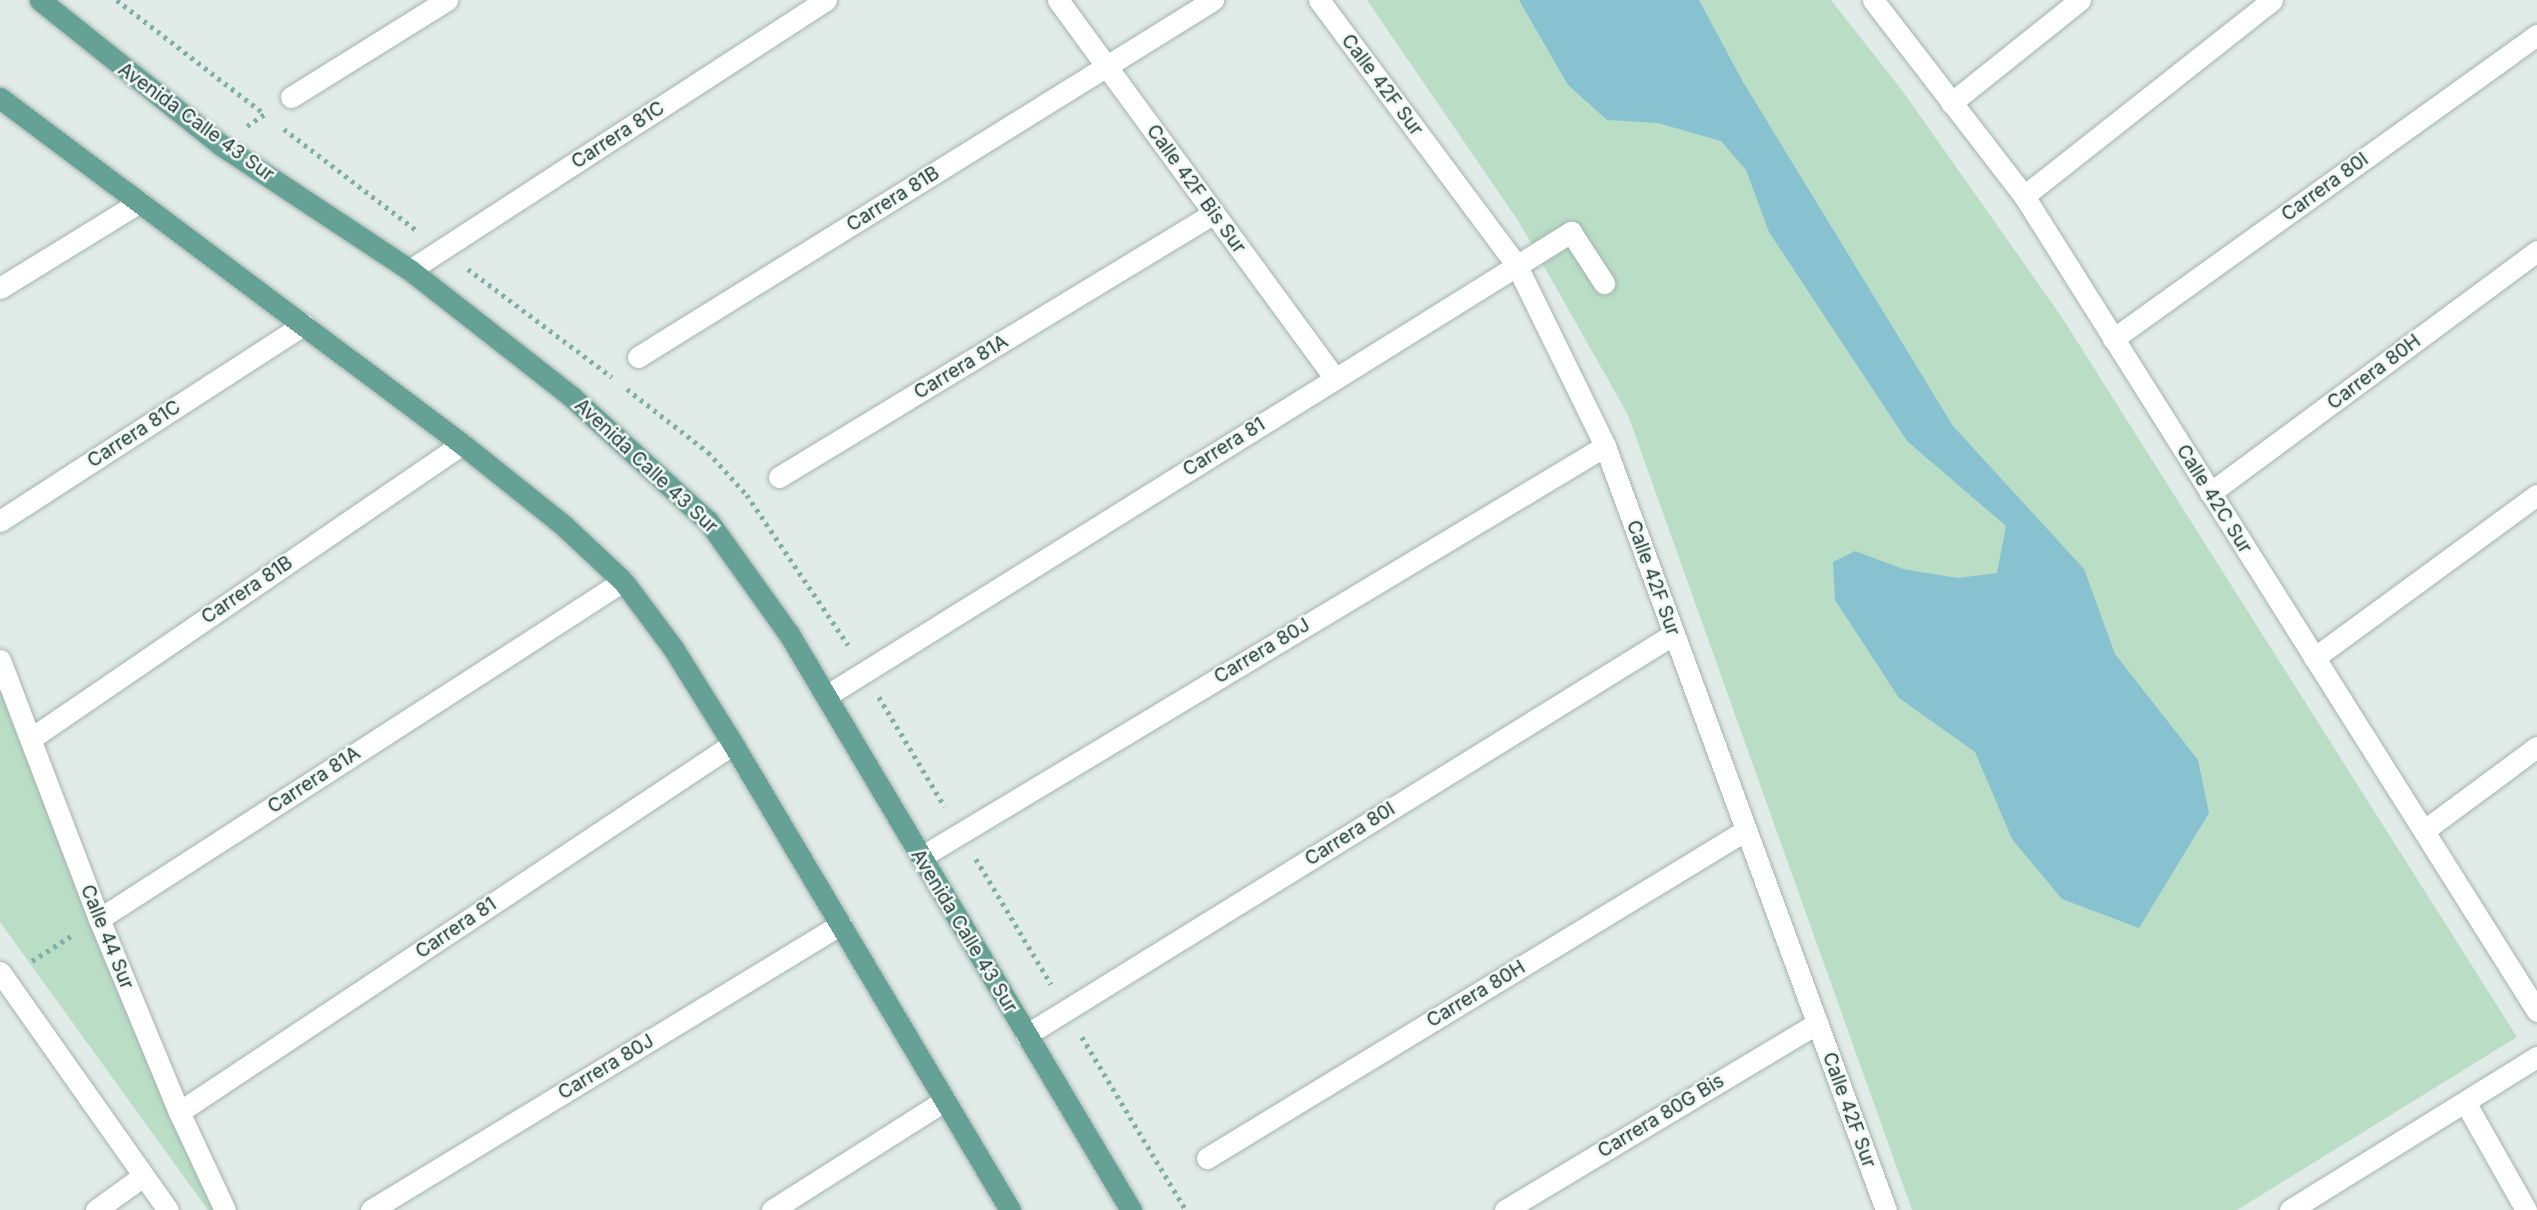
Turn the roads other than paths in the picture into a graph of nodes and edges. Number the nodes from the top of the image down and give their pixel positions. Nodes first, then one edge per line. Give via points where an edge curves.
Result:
1 (40, 0) edge
2 (447, 0) edge
3 (826, 0) edge
4 (1058, 0) edge
5 (1213, 0) edge
6 (1319, 0) edge
7 (1873, 0) edge
8 (2080, 0) edge
9 (2272, 0) edge
10 (2537, 35) edge
11 (1106, 66) junction
12 (291, 97) road end
13 (0, 98) edge
14 (1951, 103) junction
15 (2024, 196) junction
16 (140, 202) junction
17 (1213, 213) junction
18 (2537, 251) edge
19 (1517, 266) junction
20 (410, 270) junction
21 (1604, 283) dead end
22 (0, 288) edge
23 (304, 324) junction
24 (2113, 339) junction
25 (638, 357) road end
26 (1335, 378) junction
27 (462, 444) junction
28 (1605, 446) junction
29 (779, 477) road end
30 (2210, 494) junction
31 (2537, 495) edge
32 (0, 521) edge
33 (623, 581) junction
34 (1674, 634) junction
35 (2314, 658) junction
36 (0, 660) edge
37 (826, 696) junction
38 (33, 737) junction
39 (733, 744) junction
40 (2537, 747) edge
41 (2426, 829) junction
42 (1746, 830) junction
43 (921, 857) junction
44 (99, 919) junction
45 (841, 923) junction
46 (2, 975) edge
47 (2537, 1011) edge
48 (1817, 1023) junction
49 (1026, 1035) junction
50 (2537, 1057) edge
51 (946, 1100) junction
52 (2465, 1102) junction
53 (178, 1112) junction
54 (1207, 1158) dead end
55 (143, 1176) junction
56 (2297, 1208) edge
57 (96, 1210) edge
58 (167, 1210) edge
59 (225, 1210) edge
60 (371, 1210) edge
61 (772, 1210) edge
62 (1010, 1210) edge
63 (1130, 1210) edge
64 (1505, 1210) edge
65 (1886, 1210) edge
66 (2526, 1210) edge

1 - 20 main road, Avenida Calle 43 Sur via 221,145
2 - 12 street
3 - 20 street, Carrera 81C
4 - 11 street, Calle 42F Bis Sur
5 - 11 street, Carrera 81B
6 - 19 street, Calle 42F Sur
7 - 14 street, Calle 42C Sur
8 - 14 street
9 - 15 street
10 - 24 street, Carrera 80I
11 - 17 street, Calle 42F Bis Sur
11 - 25 street, Carrera 81B
13 - 16 main road
14 - 15 street, Calle 42C Sur
15 - 24 street, Calle 42C Sur
16 - 22 street
16 - 23 main road
17 - 26 street, Calle 42F Bis Sur
17 - 29 street, Carrera 81A
18 - 30 street, Carrera 80H
19 - 21 street, Carrera 81 via 1571,232
19 - 26 street, Carrera 81
19 - 28 street, Calle 42F Sur
20 - 37 main road, Avenida Calle 43 Sur via 572,397 708,521 748,572
23 - 27 main road
23 - 32 street, Carrera 81C
24 - 30 street, Calle 42C Sur
26 - 37 street, Carrera 81
27 - 33 main road via 562,524
27 - 38 street, Carrera 81B
28 - 34 street, Calle 42F Sur
28 - 43 street, Carrera 80J
30 - 35 street, Calle 42C Sur
31 - 35 street
33 - 39 main road via 673,648
33 - 44 street, Carrera 81A
34 - 42 street, Calle 42F Sur
34 - 49 street, Carrera 80I
35 - 41 street, Calle 42C Sur
36 - 38 street, Calle 44 Sur
37 - 43 main road, Avenida Calle 43 Sur
38 - 44 street, Calle 44 Sur
39 - 45 main road
39 - 53 street, Carrera 81
40 - 41 street
41 - 47 street, Calle 42C Sur
42 - 48 street, Calle 42F Sur
42 - 54 street, Carrera 80H
43 - 49 main road, Avenida Calle 43 Sur
44 - 53 street, Calle 44 Sur
45 - 51 main road
45 - 60 street, Carrera 80J
46 - 55 street
48 - 64 street, Carrera 80G Bis
48 - 65 street, Calle 42F Sur
49 - 63 main road, Avenida Calle 43 Sur
50 - 52 street
51 - 61 street
51 - 62 main road
52 - 56 street
52 - 66 street
53 - 59 street, Calle 44 Sur
55 - 57 street
55 - 58 street

